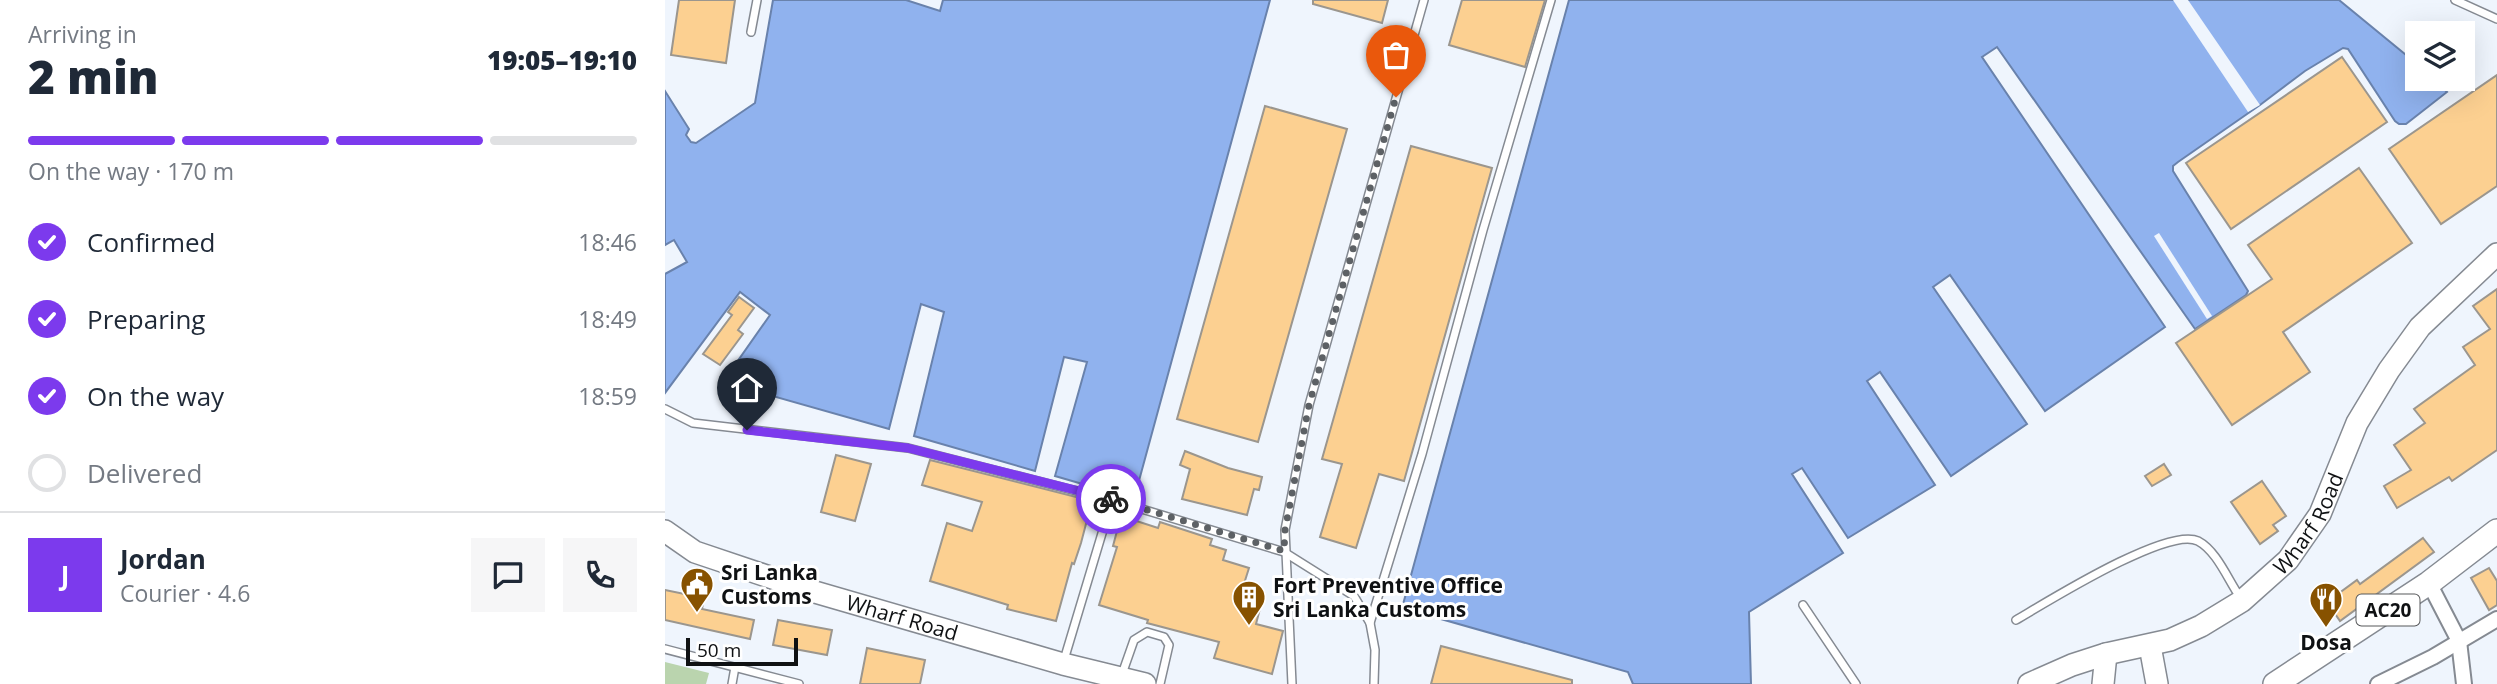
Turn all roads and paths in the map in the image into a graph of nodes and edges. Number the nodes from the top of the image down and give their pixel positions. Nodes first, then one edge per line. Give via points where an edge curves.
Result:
1 (757, 0) edge
2 (1424, 0) edge
3 (1551, 0) edge
4 (2455, 0) edge
5 (2497, 19) edge
6 (751, 32) dead end
7 (2497, 254) edge
8 (665, 410) edge
9 (1112, 500) junction
10 (665, 531) edge
11 (2497, 531) edge
12 (1284, 551) junction
13 (2430, 583) junction
14 (2242, 601) junction
15 (1803, 605) dead end
16 (2497, 619) edge
17 (2016, 620) dead end
18 (1370, 623) junction
19 (2459, 641) junction
20 (2150, 646) junction
21 (665, 649) edge
22 (2106, 654) junction
23 (1063, 664) junction
24 (735, 667) junction
25 (1119, 681) edge
26 (731, 684) edge
27 (799, 684) edge
28 (1145, 684) edge
29 (1160, 684) edge
30 (1292, 684) edge
31 (1374, 684) edge
32 (1856, 684) edge
33 (2029, 684) edge
34 (2103, 684) edge
35 (2157, 684) edge
36 (2275, 684) edge
37 (2378, 684) edge
38 (2464, 684) edge

1 - 6 lane
2 - 12 lane via 1309,405
3 - 18 lane
4 - 5 lane
7 - 14 main road, Wharf Road via 2420,327 2357,423 2320,514 2288,560
8 - 9 lane via 693,423 908,448
9 - 12 lane
9 - 23 lane
10 - 23 main road, Wharf Road via 695,552 742,568
11 - 13 main road, AC20
12 - 18 lane via 1355,596
12 - 30 lane
13 - 19 street
13 - 36 main road, AC20
14 - 17 lane via 2209,549 2185,538 2109,566
14 - 20 main road, Wharf Road via 2200,626
15 - 32 lane
16 - 19 street
18 - 31 lane
19 - 37 street
19 - 38 street
20 - 22 main road, Wharf Road
20 - 35 main road
21 - 24 lane
22 - 33 main road, Wharf Road
22 - 34 main road
23 - 25 main road, Wharf Road
24 - 26 lane
24 - 27 lane
25 - 28 main road, Wharf Road
25 - 29 lane via 1134,640 1147,632 1164,637 1169,645

